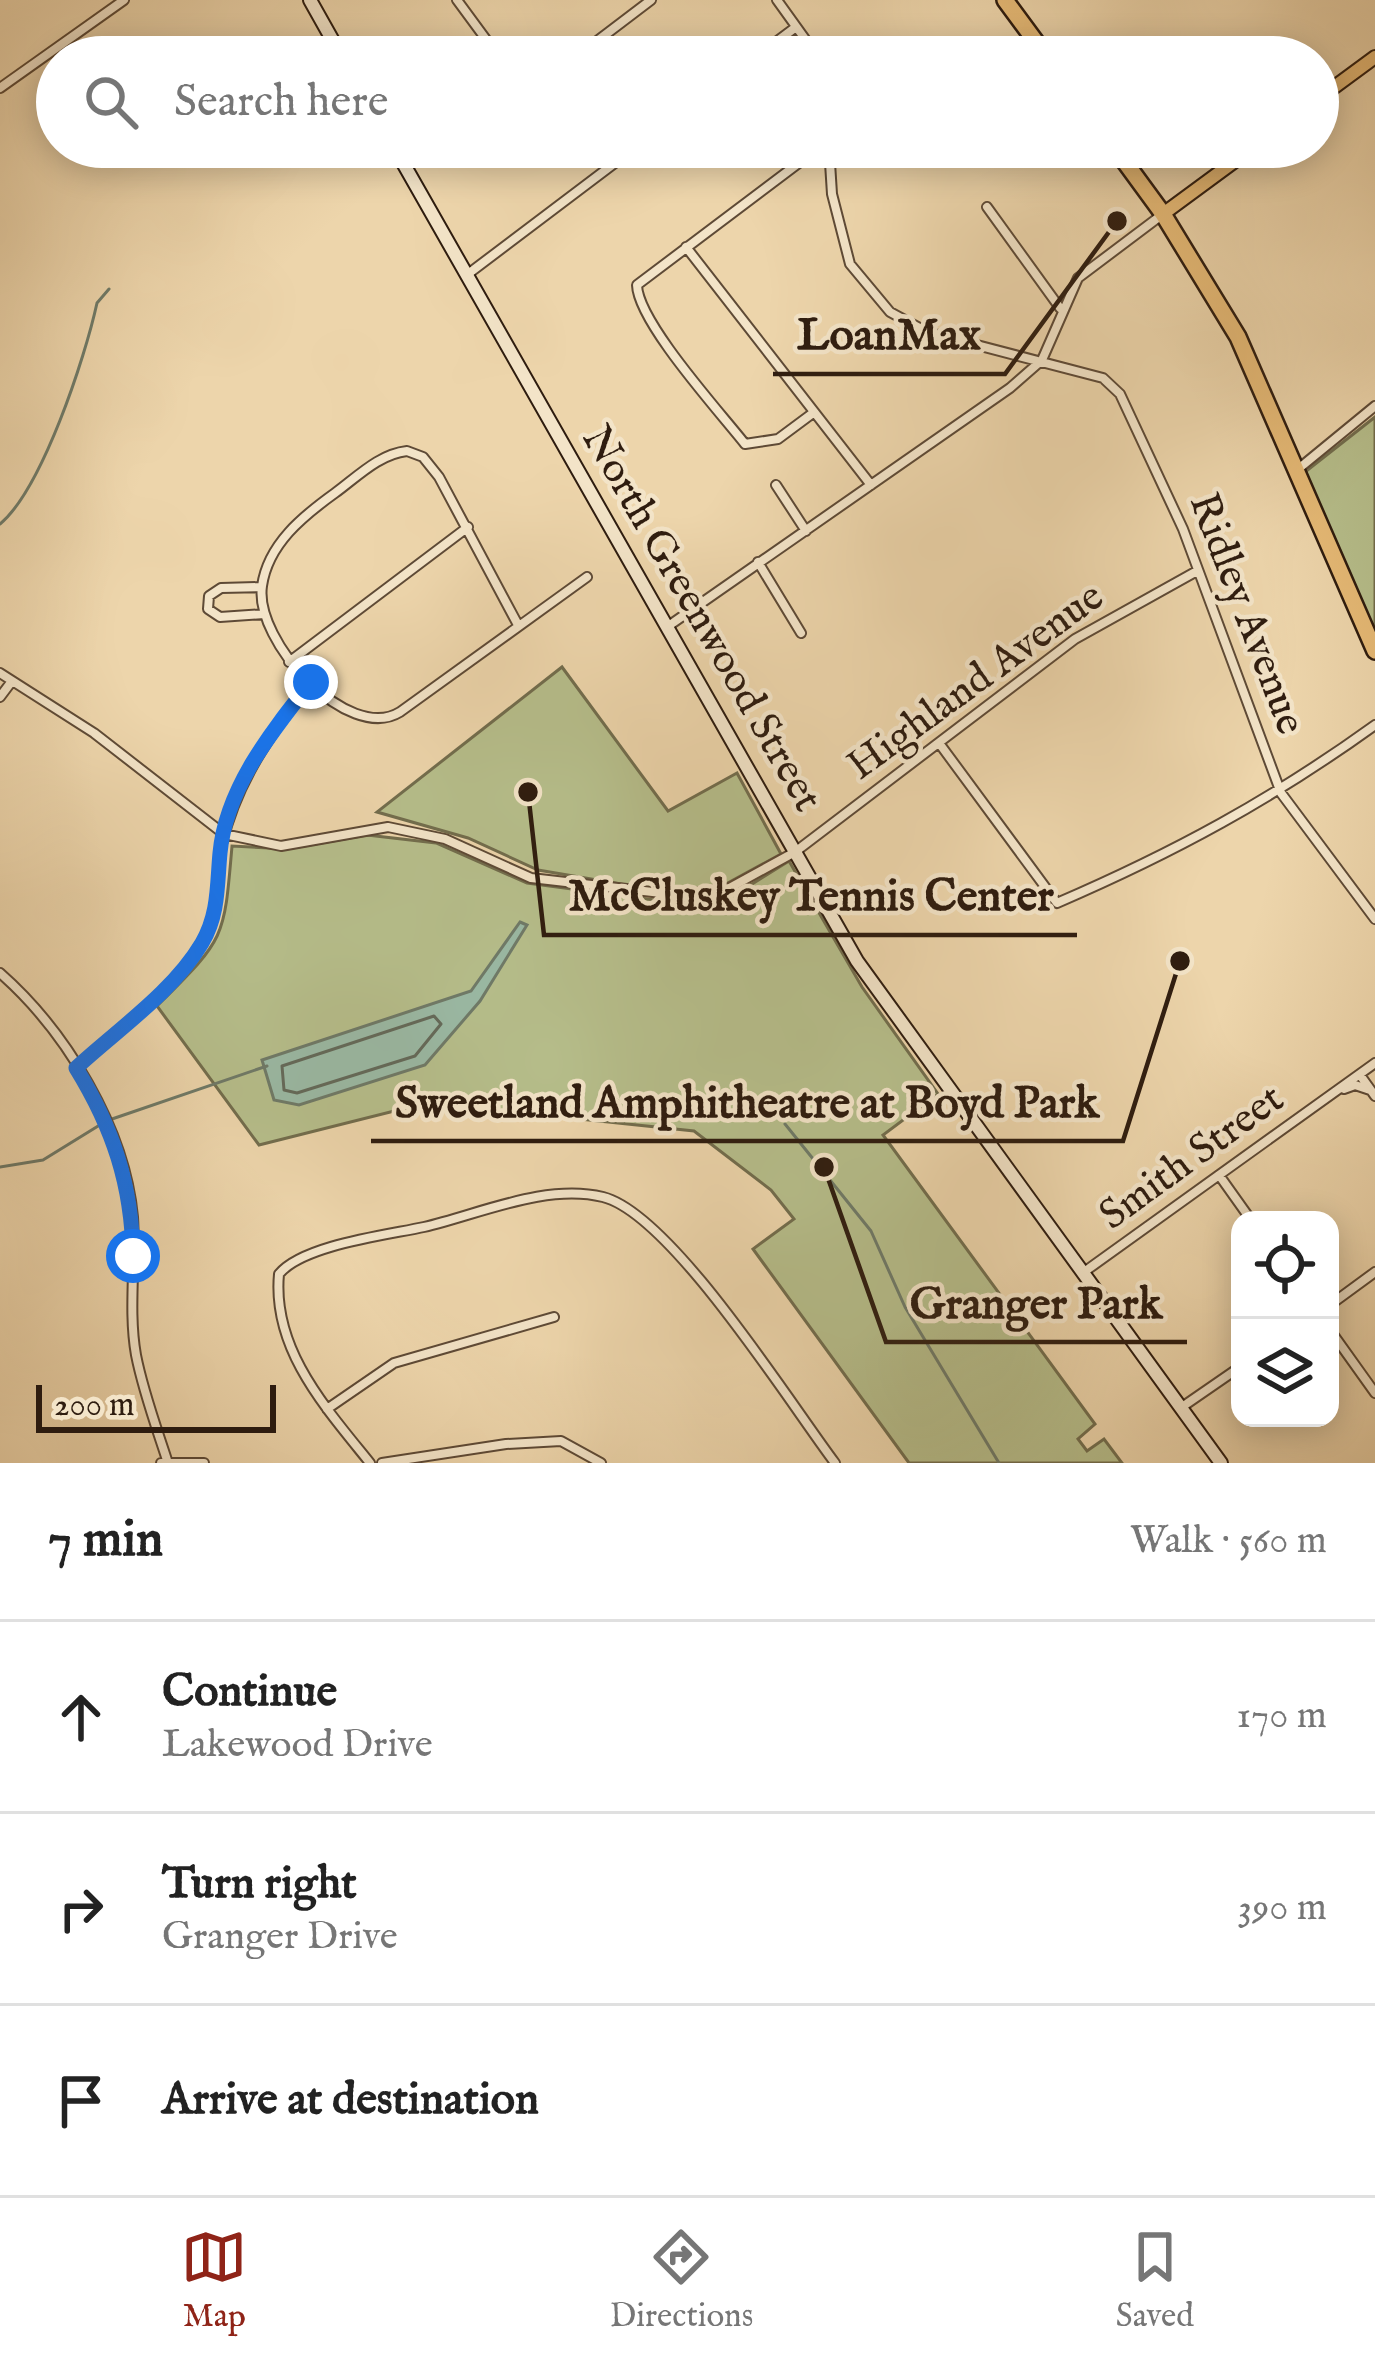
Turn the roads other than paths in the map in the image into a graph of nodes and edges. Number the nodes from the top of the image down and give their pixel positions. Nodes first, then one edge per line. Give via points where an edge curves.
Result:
1 (124, 0) edge
2 (310, 0) edge
3 (457, 0) edge
4 (651, 0) edge
5 (777, 0) edge
6 (1005, 0) edge
7 (796, 26) junction
8 (73, 36) edge
9 (330, 36) edge
10 (484, 36) edge
11 (604, 36) edge
12 (783, 36) edge
13 (803, 36) edge
14 (1032, 36) edge
15 (1375, 56) edge
16 (36, 62) edge
17 (1339, 83) edge
18 (0, 88) edge
19 (406, 168) edge
20 (608, 168) edge
21 (795, 168) edge
22 (828, 168) edge
23 (1129, 168) edge
24 (1225, 168) edge
25 (987, 207) dead end
26 (1163, 214) junction
27 (686, 247) junction
28 (466, 275) junction
29 (1061, 309) junction
30 (1042, 360) junction
31 (1375, 406) edge
32 (813, 412) junction
33 (1294, 472) junction
34 (776, 485) dead end
35 (871, 485) junction
36 (468, 526) junction
37 (806, 531) junction
38 (758, 562) junction
39 (1197, 571) junction
40 (587, 577) dead end
41 (262, 587) junction
42 (263, 614) junction
43 (518, 623) junction
44 (667, 627) junction
45 (801, 633) dead end
46 (1375, 651) edge
47 (289, 662) junction
48 (0, 673) edge
49 (12, 681) junction
50 (311, 682) junction
51 (0, 698) edge
52 (1375, 725) edge
53 (939, 742) junction
54 (1281, 793) junction
55 (224, 834) junction
56 (795, 852) junction
57 (1375, 919) edge
58 (0, 973) edge
59 (1375, 1063) edge
60 (76, 1068) junction
61 (1360, 1075) junction
62 (1336, 1091) junction
63 (1373, 1093) edge
64 (1219, 1175) junction
65 (1245, 1211) edge
66 (1375, 1272) edge
67 (1083, 1273) junction
68 (1339, 1298) edge
69 (554, 1317) dead end
70 (1339, 1343) edge
71 (1231, 1373) edge
72 (1375, 1393) edge
73 (1181, 1408) junction
74 (327, 1409) junction
75 (829, 1461) edge
76 (164, 1462) edge
77 (204, 1463) edge
78 (370, 1463) edge
79 (382, 1463) edge
80 (601, 1463) edge
81 (1221, 1463) edge

1 - 8 street
2 - 9 main road
3 - 10 street
4 - 11 street
5 - 7 street
6 - 14 highway
7 - 12 street
7 - 13 street
15 - 17 main road
16 - 18 street
19 - 28 main road, North Greenwood Street
20 - 28 street
21 - 27 street
22 - 30 street, Ridley Avenue via 850,264 872,296 904,323
23 - 26 highway
24 - 26 main road
25 - 29 street
26 - 29 street via 1084,271
26 - 33 highway via 1238,337
27 - 32 street
27 - 32 street via 637,285 638,301 679,362 748,445 778,439
28 - 44 main road, North Greenwood Street
29 - 30 street
30 - 35 street
30 - 39 street, Ridley Avenue via 1102,378 1120,394
31 - 33 street
32 - 35 street
33 - 46 highway
34 - 37 street
35 - 37 street
36 - 41 street via 428,461 396,452 292,528
36 - 43 street
36 - 47 street
37 - 38 street
38 - 44 street
38 - 45 street
39 - 53 street, Highland Avenue via 1075,639
39 - 54 street, Ridley Avenue
40 - 43 street
41 - 42 street
41 - 42 street via 221,588 208,596 208,609
42 - 47 street
43 - 50 street via 385,720 357,717
44 - 56 main road, North Greenwood Street
47 - 50 street
48 - 49 street
49 - 51 street
49 - 55 street
50 - 55 street via 255,758
52 - 54 street
53 - 54 street via 1058,903 1167,856
53 - 56 street, Highland Avenue
54 - 57 street, Ridley Avenue
55 - 56 street, Highland Avenue via 280,846 388,827 446,839 530,878 680,898 724,891
55 - 60 street via 217,903 203,941
56 - 67 main road, North Greenwood Street via 911,1041
58 - 60 street via 36,1008
59 - 61 street, Smith Street
60 - 76 street via 120,1155 133,1214 135,1352
61 - 62 street, Smith Street
61 - 63 street
62 - 63 street, Smith Street via 1355,1085
62 - 64 street, Smith Street
64 - 65 street
64 - 67 street, Smith Street
66 - 68 street
67 - 73 main road, North Greenwood Street
69 - 74 street via 394,1363
70 - 72 street
71 - 73 street
73 - 81 main road, North Greenwood Street
74 - 75 street via 292,1354 277,1306 279,1274 295,1259 564,1194 605,1198 642,1217 699,1279
74 - 78 street
76 - 77 street
79 - 80 street via 561,1442

